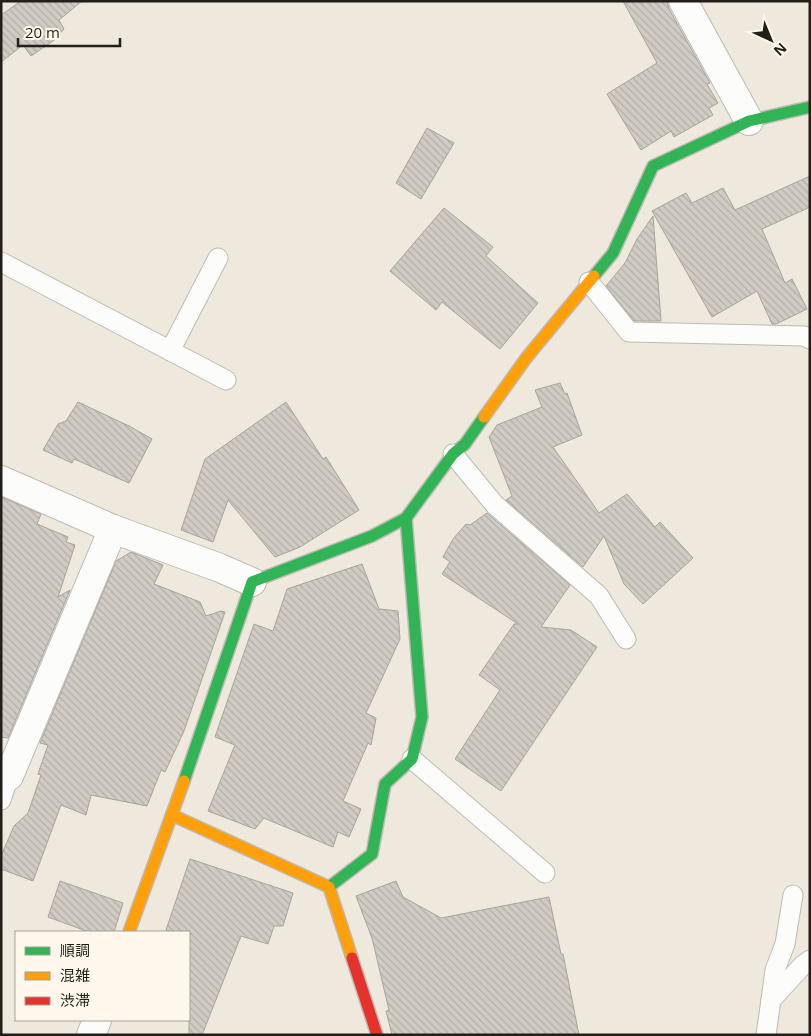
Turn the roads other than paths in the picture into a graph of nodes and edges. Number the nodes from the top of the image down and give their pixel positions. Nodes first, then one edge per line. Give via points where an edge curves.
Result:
1 (683, 1) edge
2 (810, 106) edge
3 (749, 121) junction
4 (218, 258) dead end
5 (1, 262) edge
6 (589, 282) junction
7 (810, 339) edge
8 (170, 351) junction
9 (226, 380) dead end
10 (453, 454) junction
11 (1, 480) edge
12 (406, 518) junction
13 (113, 529) junction
14 (252, 582) junction
15 (626, 639) dead end
16 (412, 759) junction
17 (4, 783) edge
18 (172, 815) junction
19 (545, 873) dead end
20 (329, 887) junction
21 (793, 895) dead end
22 (129, 931) edge
23 (810, 960) edge
24 (771, 1000) junction
25 (97, 1021) edge
26 (92, 1035) edge
27 (377, 1035) edge
28 (766, 1035) edge

1 - 3 street
2 - 3 street
3 - 6 street via 653,166 613,253
4 - 8 lane
5 - 8 lane
6 - 7 lane via 629,332 804,336
6 - 10 street via 527,357 465,444
8 - 9 lane
10 - 12 street
10 - 15 lane via 495,505 599,596
11 - 13 street
12 - 14 street via 372,536
12 - 16 street via 422,717
13 - 14 street
13 - 17 street
14 - 18 street
16 - 19 lane
16 - 20 street via 385,784 372,854
18 - 20 street
18 - 22 street
20 - 27 street
21 - 24 lane
23 - 24 lane
24 - 28 lane
25 - 26 street

